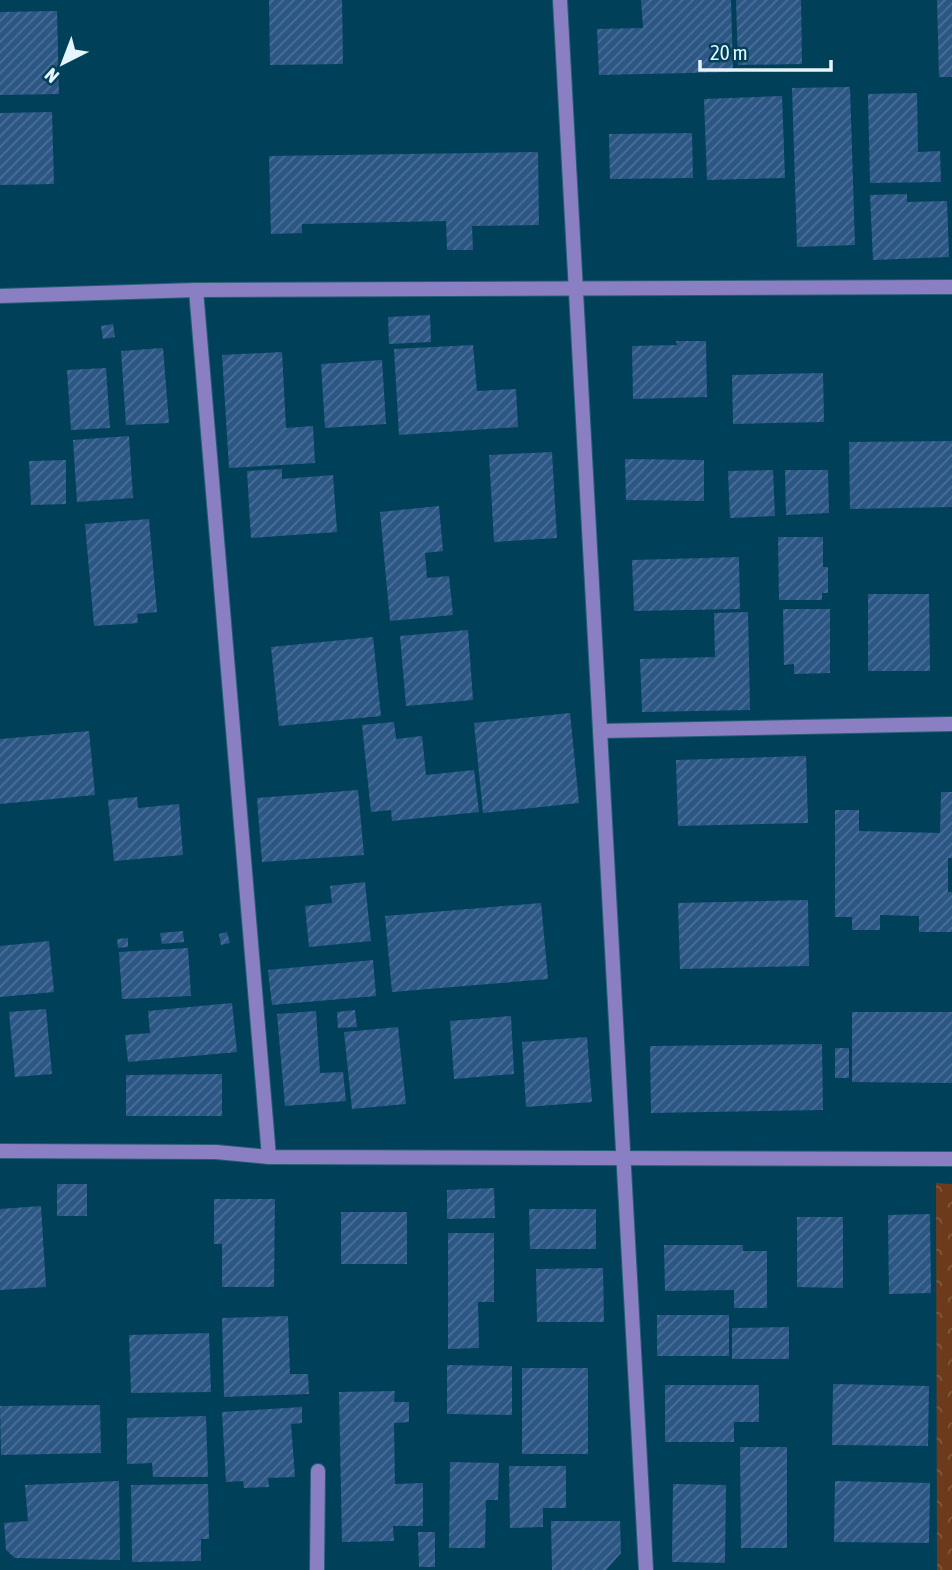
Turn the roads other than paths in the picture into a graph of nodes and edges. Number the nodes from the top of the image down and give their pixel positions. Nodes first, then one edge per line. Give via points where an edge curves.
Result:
1 (560, 0) edge
2 (952, 287) edge
3 (196, 290) junction
4 (576, 290) junction
5 (0, 296) edge
6 (952, 724) edge
7 (600, 731) junction
8 (0, 1151) edge
9 (270, 1157) junction
10 (622, 1157) junction
11 (952, 1159) edge
12 (318, 1471) dead end
13 (317, 1570) edge
14 (646, 1570) edge

1 - 4 street
2 - 4 street
3 - 4 street
3 - 5 street
3 - 9 street
4 - 7 street
6 - 7 street
7 - 10 street
8 - 9 street via 216,1152
9 - 10 street
10 - 11 street
10 - 14 street
12 - 13 street

